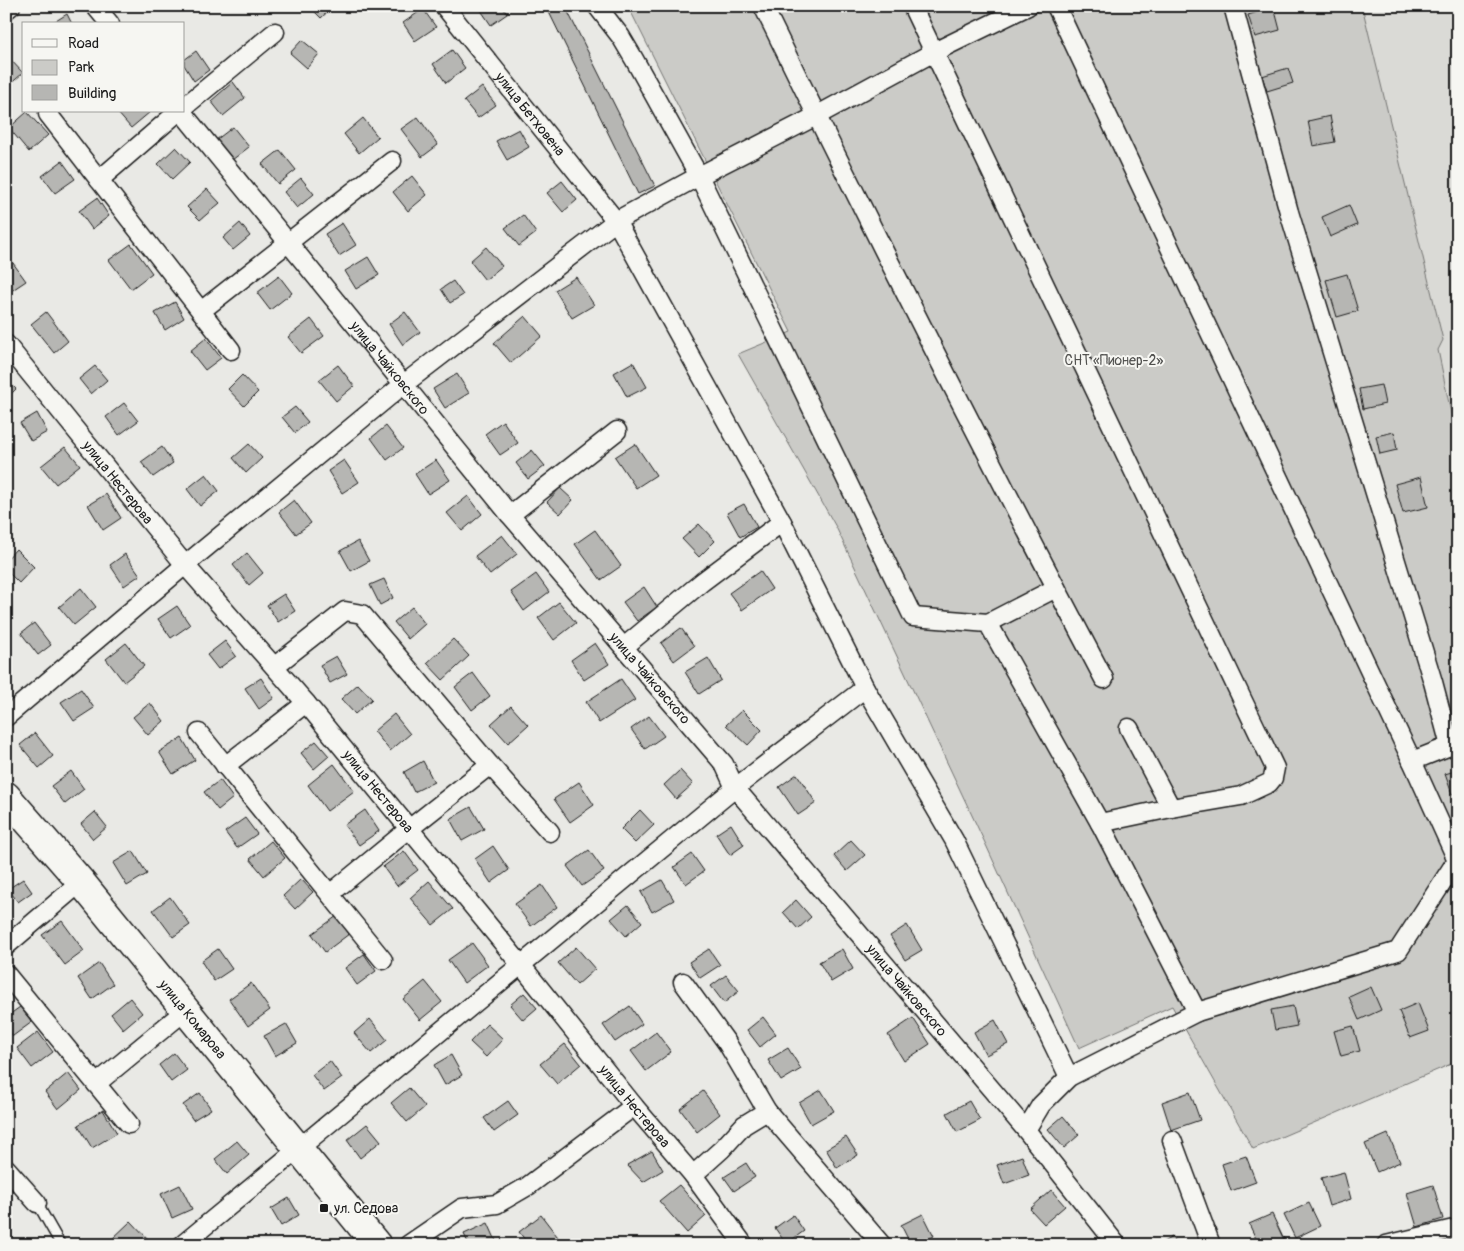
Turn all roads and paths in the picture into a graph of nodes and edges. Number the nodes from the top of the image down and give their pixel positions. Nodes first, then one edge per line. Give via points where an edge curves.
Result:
1 (11, 6) edge
2 (95, 6) edge
3 (444, 6) edge
4 (597, 6) edge
5 (763, 6) edge
6 (912, 6) edge
7 (1028, 6) edge
8 (1056, 6) edge
9 (1233, 6) edge
10 (6, 10) edge
11 (108, 22) edge
12 (275, 32) dead end
13 (934, 52) junction
14 (185, 106) edge
15 (179, 112) edge
16 (181, 112) edge
17 (48, 114) dead end
18 (816, 116) junction
19 (392, 161) dead end
20 (699, 176) junction
21 (99, 180) junction
22 (616, 221) junction
23 (288, 242) junction
24 (200, 311) junction
25 (6, 344) edge
26 (230, 350) dead end
27 (404, 384) junction
28 (617, 431) dead end
29 (510, 515) junction
30 (782, 522) junction
31 (185, 564) junction
32 (1056, 588) junction
33 (988, 624) junction
34 (624, 648) junction
35 (274, 666) junction
36 (1104, 679) dead end
37 (865, 688) junction
38 (306, 703) junction
39 (6, 718) edge
40 (1129, 728) dead end
41 (199, 734) dead end
42 (1412, 761) junction
43 (490, 765) junction
44 (225, 766) junction
45 (736, 788) junction
46 (6, 796) edge
47 (1171, 808) junction
48 (1100, 823) junction
49 (409, 829) junction
50 (550, 832) dead end
51 (81, 882) junction
52 (330, 894) junction
53 (6, 946) edge
54 (383, 960) dead end
55 (520, 965) junction
56 (6, 974) edge
57 (683, 982) dead end
58 (186, 1010) junction
59 (1197, 1012) junction
60 (1069, 1076) junction
61 (96, 1084) junction
62 (634, 1106) junction
63 (767, 1111) junction
64 (129, 1124) dead end
65 (1026, 1130) junction
66 (1172, 1140) dead end
67 (298, 1147) junction
68 (6, 1168) edge
69 (693, 1175) junction
70 (37, 1203) joint
71 (1458, 1228) edge
72 (61, 1245) edge
73 (182, 1245) edge
74 (377, 1245) edge
75 (408, 1245) edge
76 (744, 1245) edge
77 (882, 1245) edge
78 (1117, 1245) edge
79 (1211, 1245) edge
80 (1386, 1245) edge

1 - 10 street
2 - 11 street
3 - 22 street, улица Бетховена
4 - 20 street via 621,37
5 - 18 street
6 - 13 street
7 - 13 street
8 - 42 street
9 - 42 street via 1289,212 1450,746
12 - 14 street
13 - 18 street
13 - 47 street via 1275,768 1269,783 1242,796
15 - 21 street
16 - 23 street, улица Чайковского
17 - 21 street
18 - 20 street
18 - 32 street
19 - 23 street
20 - 22 street
20 - 33 street via 913,617
21 - 24 street
22 - 27 street
22 - 30 street, улица Бетховена
23 - 24 street
23 - 27 street, улица Чайковского
24 - 26 street
25 - 31 street, улица Нестерова
27 - 29 street, улица Чайковского
27 - 31 street
28 - 29 street
29 - 34 street, улица Чайковского
30 - 34 street via 702,582
30 - 37 street, улица Бетховена
31 - 35 street, улица Нестерова
31 - 39 street
32 - 33 street
32 - 36 street
33 - 48 street
34 - 45 street, улица Чайковского via 724,764
35 - 38 street, улица Нестерова
35 - 43 street via 345,611 362,614
37 - 45 street
37 - 60 street, улица Бетховена via 954,840
38 - 44 street
38 - 49 street, улица Нестерова
40 - 47 street
41 - 44 street
42 - 59 street via 1457,860 1398,951
43 - 49 street
43 - 50 street
44 - 52 street
45 - 55 street
45 - 65 street, улица Чайковского
46 - 51 main road, улица Комарова
47 - 48 street
48 - 59 street
49 - 52 street
49 - 55 street, улица Нестерова
51 - 53 street
51 - 58 main road, улица Комарова
52 - 54 street
55 - 62 street, улица Нестерова
55 - 67 street
56 - 61 street
57 - 63 street via 727,1043
58 - 61 street
58 - 67 main road, улица Комарова
59 - 60 street
60 - 65 street via 1040,1105
61 - 64 street
62 - 69 street, улица Нестерова
62 - 75 street via 528,1186 497,1204 462,1208
63 - 69 street via 744,1125
63 - 77 street
65 - 78 street, улица Чайковского
66 - 79 street
67 - 73 street
67 - 74 main road, улица Комарова
68 - 70 street
69 - 76 street, улица Нестерова
70 - 72 lane
71 - 80 street

